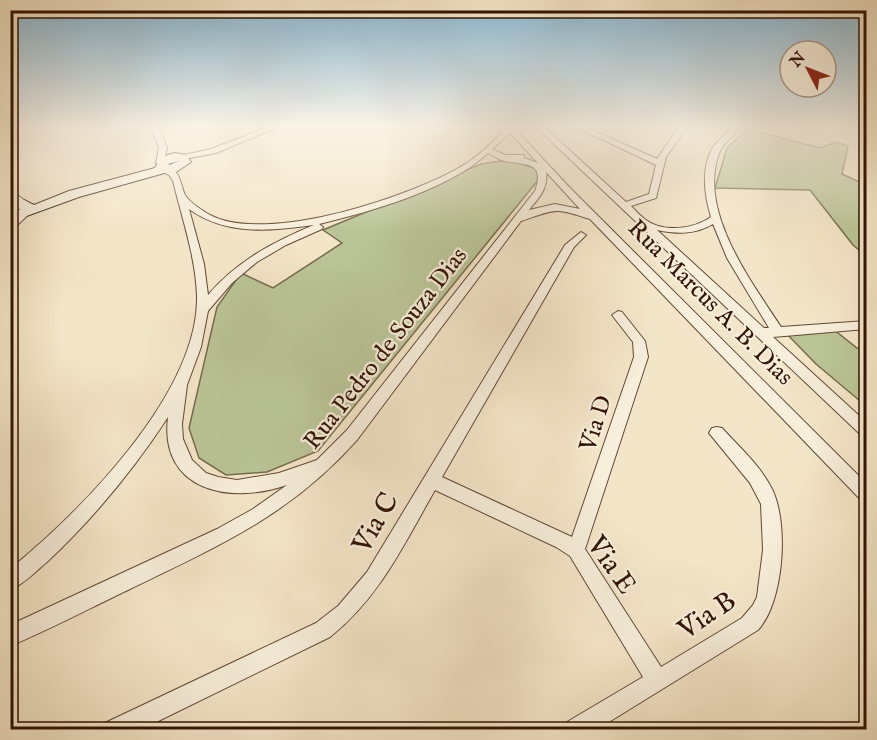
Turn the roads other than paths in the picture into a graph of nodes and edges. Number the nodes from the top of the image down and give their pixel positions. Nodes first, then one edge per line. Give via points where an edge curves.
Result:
1 (181, 161) edge
2 (162, 162) edge
3 (179, 162) edge
4 (474, 162) edge
5 (485, 162) edge
6 (525, 162) edge
7 (540, 162) edge
8 (577, 162) edge
9 (655, 162) edge
10 (711, 162) edge
11 (471, 164) junction
12 (660, 164) joint
13 (162, 166) junction
14 (177, 182) junction
15 (567, 190) junction
16 (538, 192) junction
17 (10, 193) edge
18 (181, 198) junction
19 (576, 198) junction
20 (624, 205) junction
21 (551, 206) junction
22 (564, 207) junction
23 (20, 210) edge
24 (360, 210) junction
25 (715, 218) junction
26 (597, 220) junction
27 (515, 222) junction
28 (643, 223) junction
29 (10, 229) edge
30 (581, 235) dead end
31 (202, 310) junction
32 (618, 315) dead end
33 (867, 324) edge
34 (778, 332) junction
35 (761, 333) junction
36 (181, 382) junction
37 (867, 431) edge
38 (717, 433) dead end
39 (334, 456) junction
40 (431, 480) junction
41 (867, 494) edge
42 (576, 550) junction
43 (10, 581) edge
44 (10, 636) edge
45 (657, 680) junction
46 (115, 729) edge
47 (575, 729) edge

1 - 14 street
2 - 13 street
3 - 13 street
4 - 11 street
5 - 11 street
6 - 16 street via 543,173
7 - 15 street, Rua Marcus A. B. Dias
8 - 20 street
9 - 12 street
10 - 25 street via 709,179
11 - 24 street
12 - 20 street via 653,196
13 - 14 street
13 - 23 street
14 - 18 street
15 - 16 street via 551,187
15 - 19 street, Rua Marcus A. B. Dias
16 - 21 street via 540,201
16 - 27 street, Rua Pedro de Souza Dias
17 - 23 street
18 - 24 street via 206,217 248,227 303,225
18 - 31 street via 199,275
19 - 22 street
19 - 26 street, Rua Marcus A. B. Dias
20 - 28 street
21 - 22 street
21 - 27 street
22 - 26 street
23 - 29 street
24 - 31 street via 252,259 220,286
25 - 28 street via 699,229 685,231
25 - 34 street
26 - 41 street, Rua Marcus A. B. Dias
27 - 39 street, Rua Pedro de Souza Dias
28 - 35 street
30 - 40 street, Via C via 570,245
31 - 36 street
32 - 42 street, Via D via 639,341 641,357
33 - 34 street
34 - 35 street
35 - 37 street
36 - 39 street via 176,445 184,464 200,478 222,487 250,488 282,481
36 - 43 street via 139,447 100,494 64,533
38 - 45 street, Via B via 758,480 771,505 768,590 762,609 749,625
39 - 44 street, Rua Pedro de Souza Dias via 254,519
40 - 42 street, Via E
40 - 46 street, Via C via 374,579 345,613 303,641
42 - 45 street, Via E
45 - 47 street, Via B

